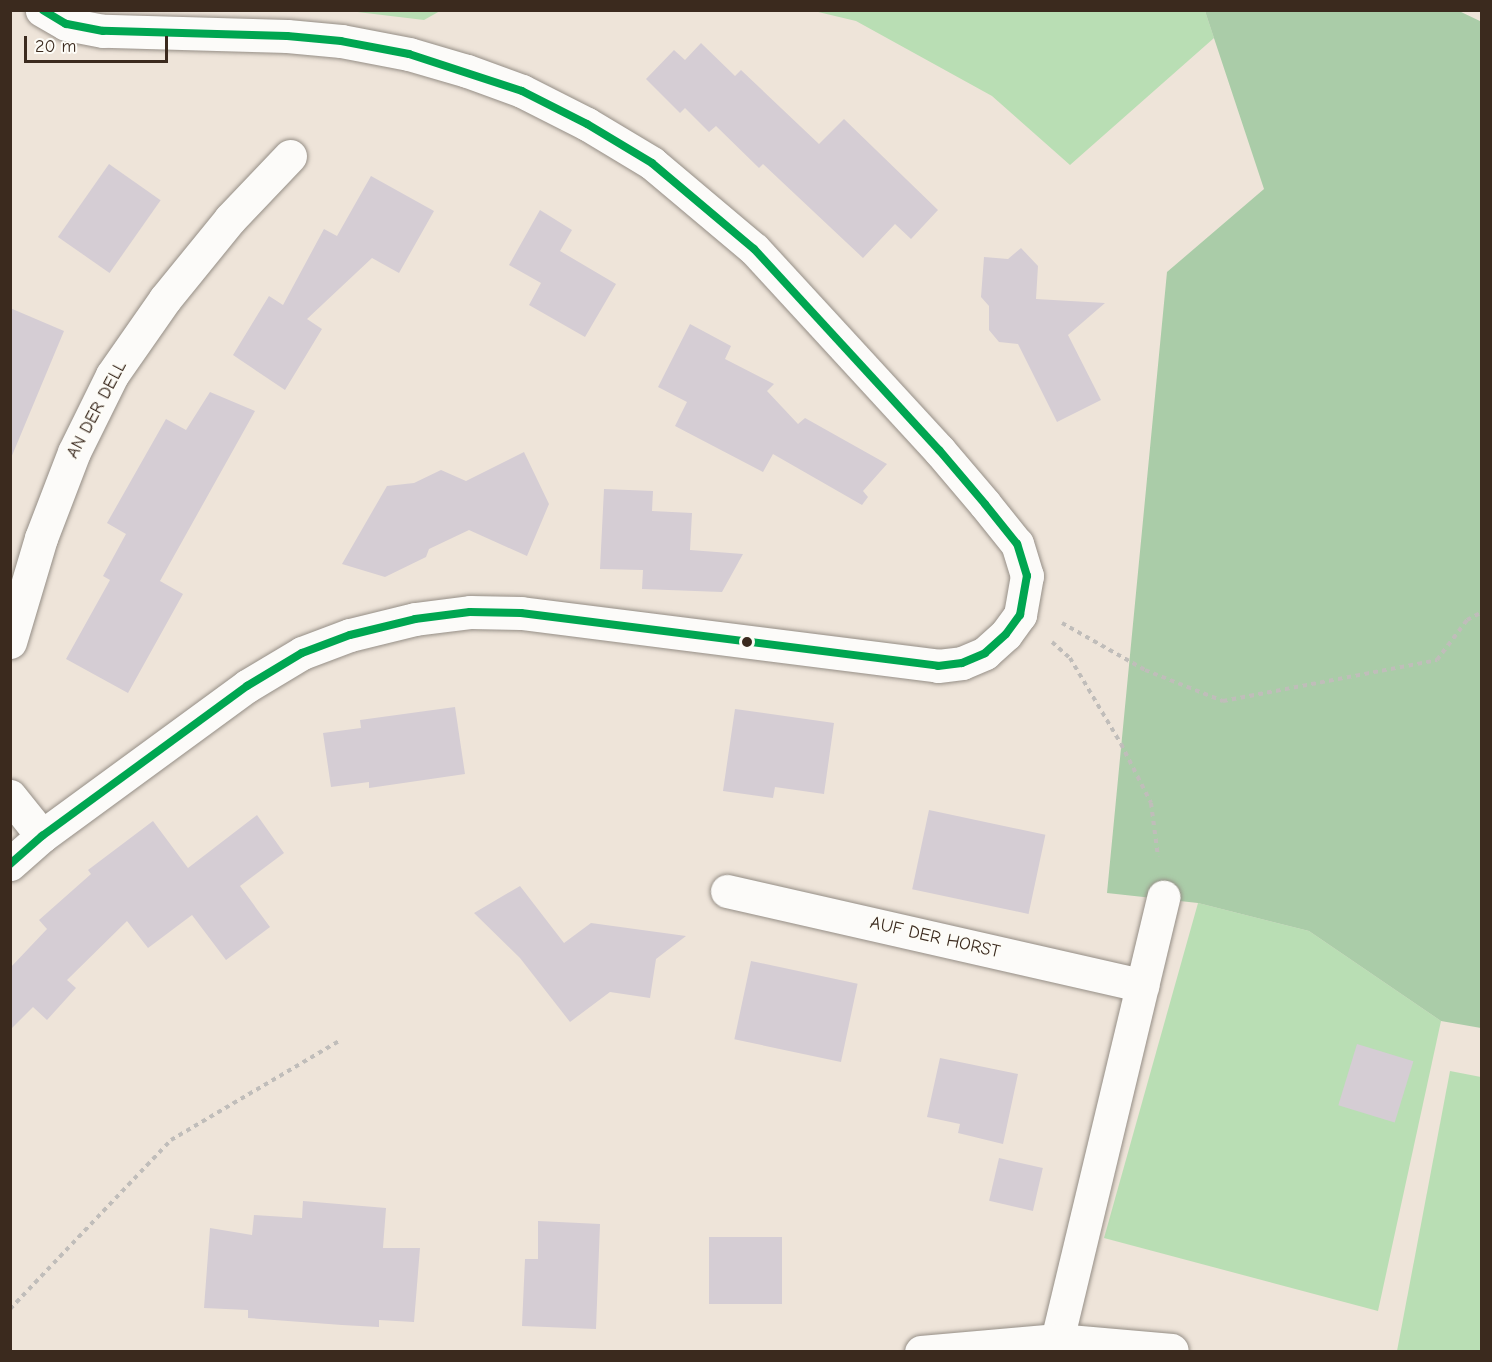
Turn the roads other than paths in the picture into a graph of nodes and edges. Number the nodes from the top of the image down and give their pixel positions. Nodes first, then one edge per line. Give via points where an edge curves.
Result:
1 (42, 10) edge
2 (290, 156) dead end
3 (10, 642) edge
4 (10, 796) edge
5 (42, 836) junction
6 (10, 864) edge
7 (727, 891) dead end
8 (1163, 897) road end
9 (1142, 986) junction
10 (1057, 1340) junction
11 (1172, 1350) edge
12 (921, 1352) edge

1 - 5 street via 66,24 103,31 286,36 341,41 409,54 522,91 587,124 652,163 754,249 939,450 1017,544 1027,576 1022,608 985,653 962,663 938,666 521,613 470,612 415,619 350,634 302,653 238,693
2 - 3 street, AN DER DELL via 230,219 165,298 112,375 70,463 41,538
4 - 5 street
5 - 6 street
7 - 9 street, AUF DER HORST
8 - 9 street
9 - 10 street via 1062,1273
10 - 11 street
10 - 12 street

